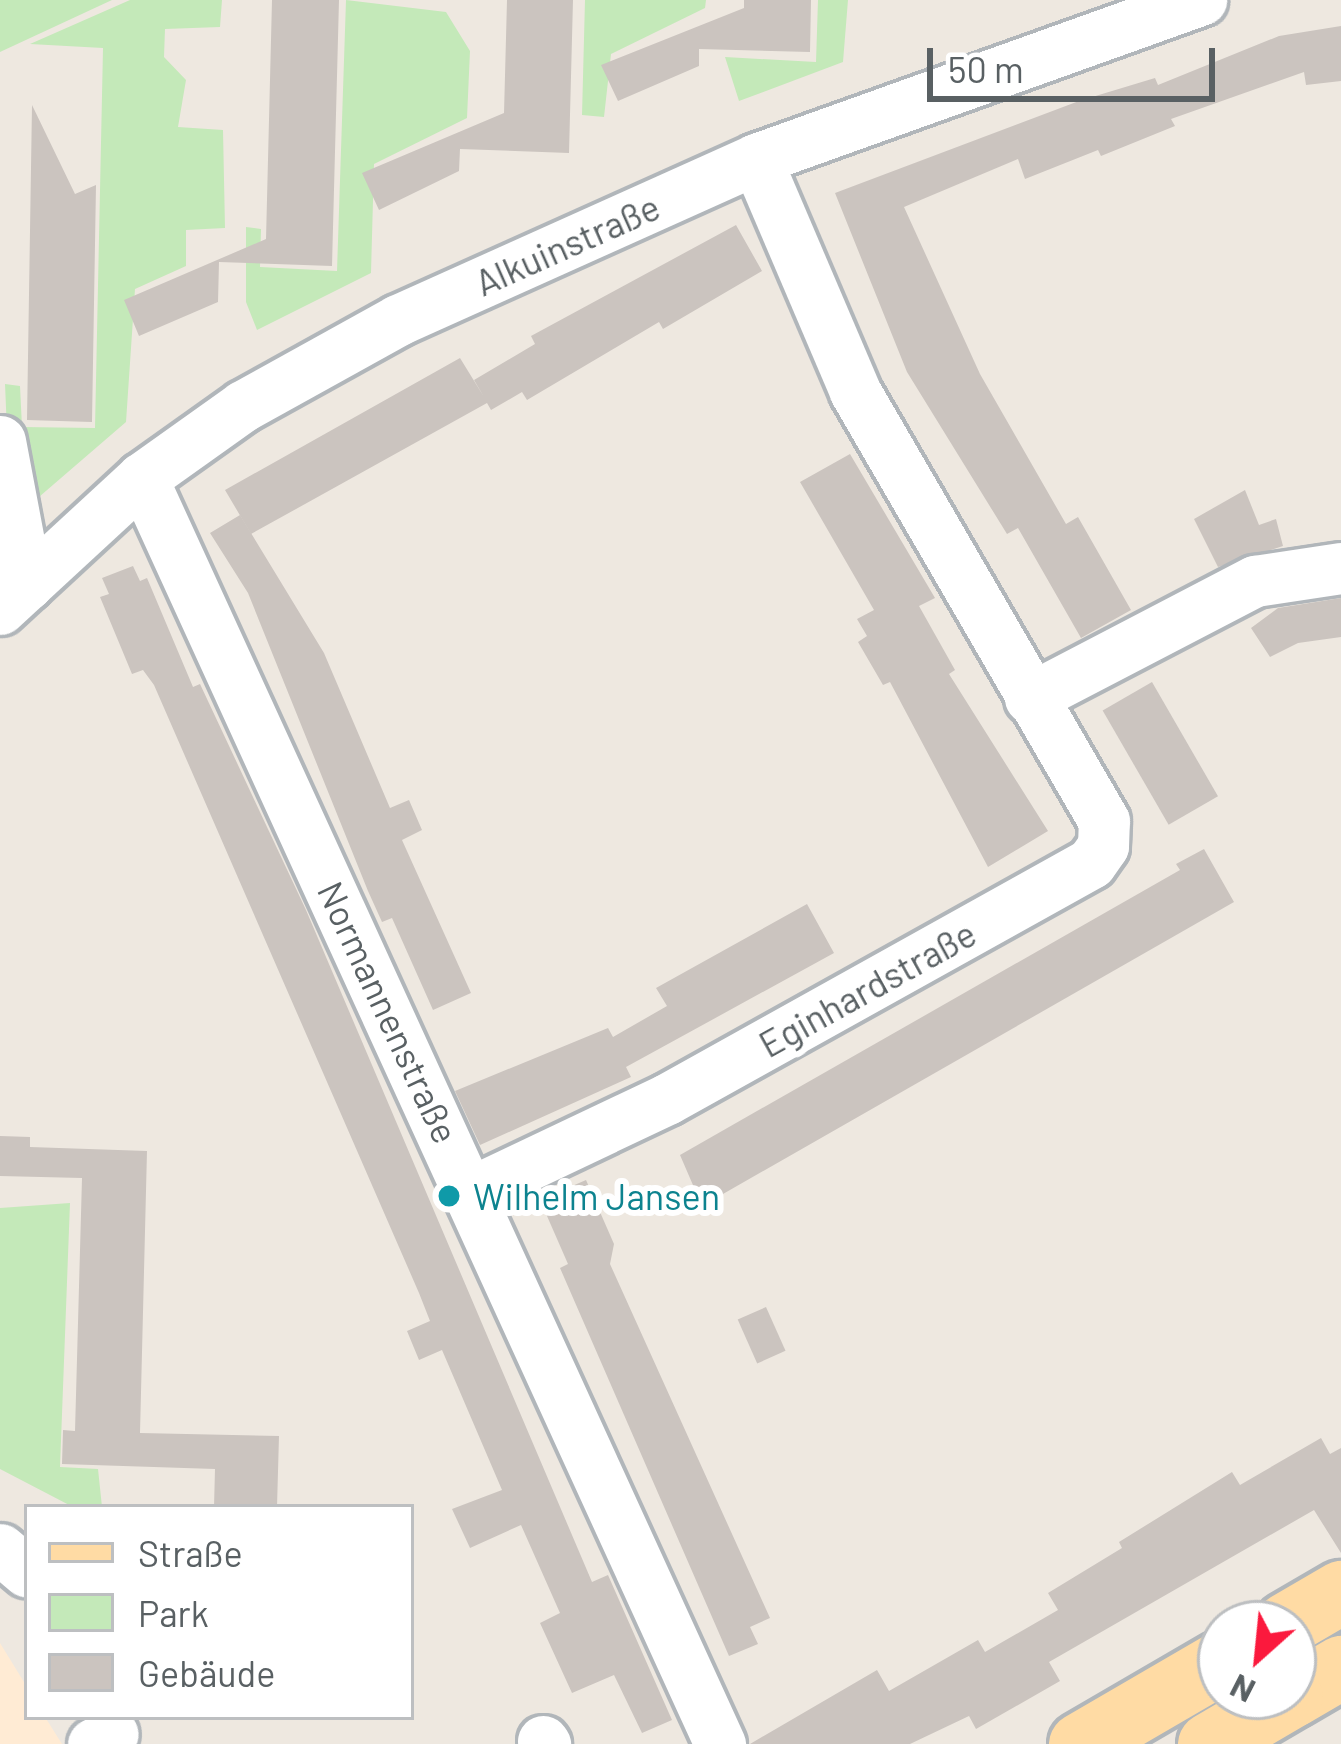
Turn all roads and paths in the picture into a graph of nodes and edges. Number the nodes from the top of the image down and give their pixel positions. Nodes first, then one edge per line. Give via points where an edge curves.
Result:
1 (1201, 0) edge
2 (756, 159) junction
3 (0, 441) edge
4 (142, 478) junction
5 (1341, 568) edge
6 (9, 592) edge
7 (1030, 698) junction
8 (471, 1192) junction
9 (0, 1549) edge
10 (24, 1569) edge
11 (1197, 1676) edge
12 (1250, 1720) edge
13 (721, 1744) edge
14 (1080, 1744) edge
15 (1209, 1744) edge

1 - 2 street, Alkuinstraße
2 - 4 street, Alkuinstraße via 398,320 243,406
2 - 7 street, Eginhardstraße via 855,391
3 - 6 street
4 - 6 street, Alkuinstraße
4 - 8 street, Normannenstraße
5 - 7 street via 1255,581
7 - 8 street, Eginhardstraße via 1104,821 1103,846 1091,863 667,1099
8 - 13 street, Normannenstraße
9 - 10 street
11 - 14 main road
12 - 15 main road

